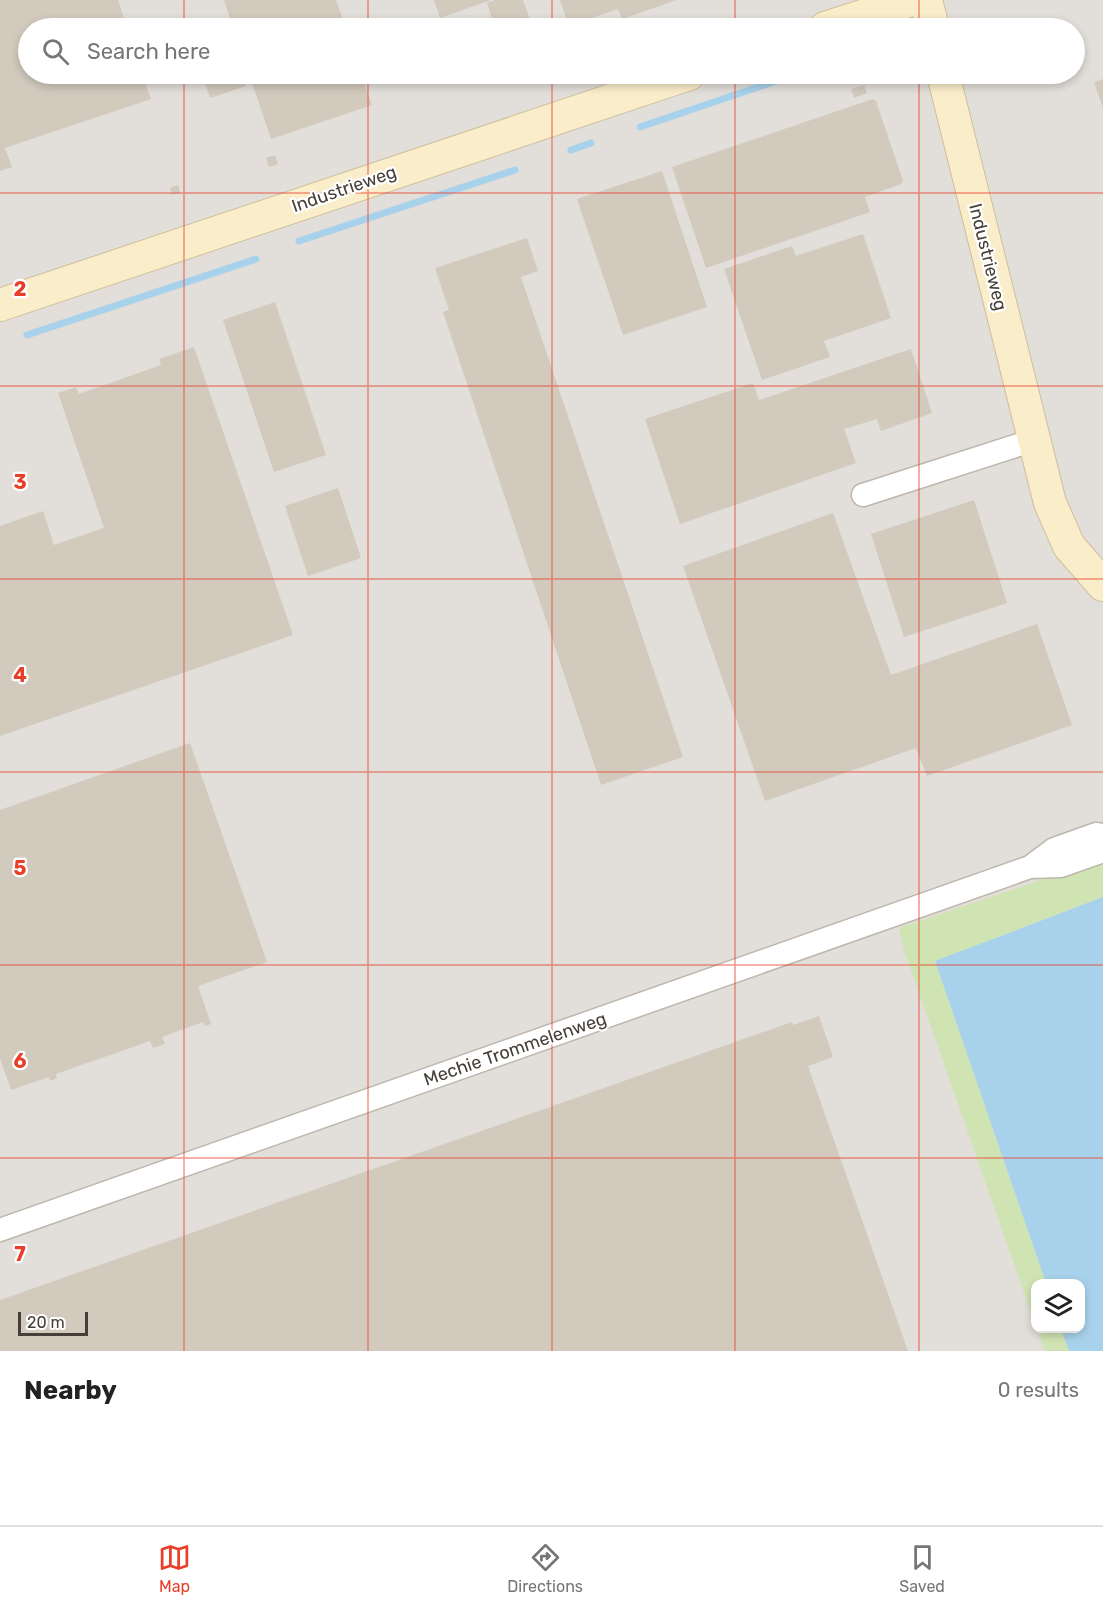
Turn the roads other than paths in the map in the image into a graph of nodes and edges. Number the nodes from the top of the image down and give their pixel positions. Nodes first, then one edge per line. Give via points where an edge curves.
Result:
1 (912, 0) edge
2 (926, 0) edge
3 (856, 18) edge
4 (930, 18) edge
5 (659, 84) edge
6 (945, 84) edge
7 (0, 305) edge
8 (1034, 440) junction
9 (863, 495) dead end
10 (1103, 585) edge
11 (1103, 835) edge
12 (1103, 850) edge
13 (1030, 867) junction
14 (0, 1230) edge

1 - 3 street
2 - 4 street
5 - 7 street, Industrieweg
6 - 8 street, Industrieweg
8 - 9 street
8 - 10 street, Industrieweg via 1050,503 1069,546
11 - 13 street, Mechie Trommelenweg via 1054,849
12 - 13 street, Mechie Trommelenweg via 1061,866
13 - 14 street, Mechie Trommelenweg

